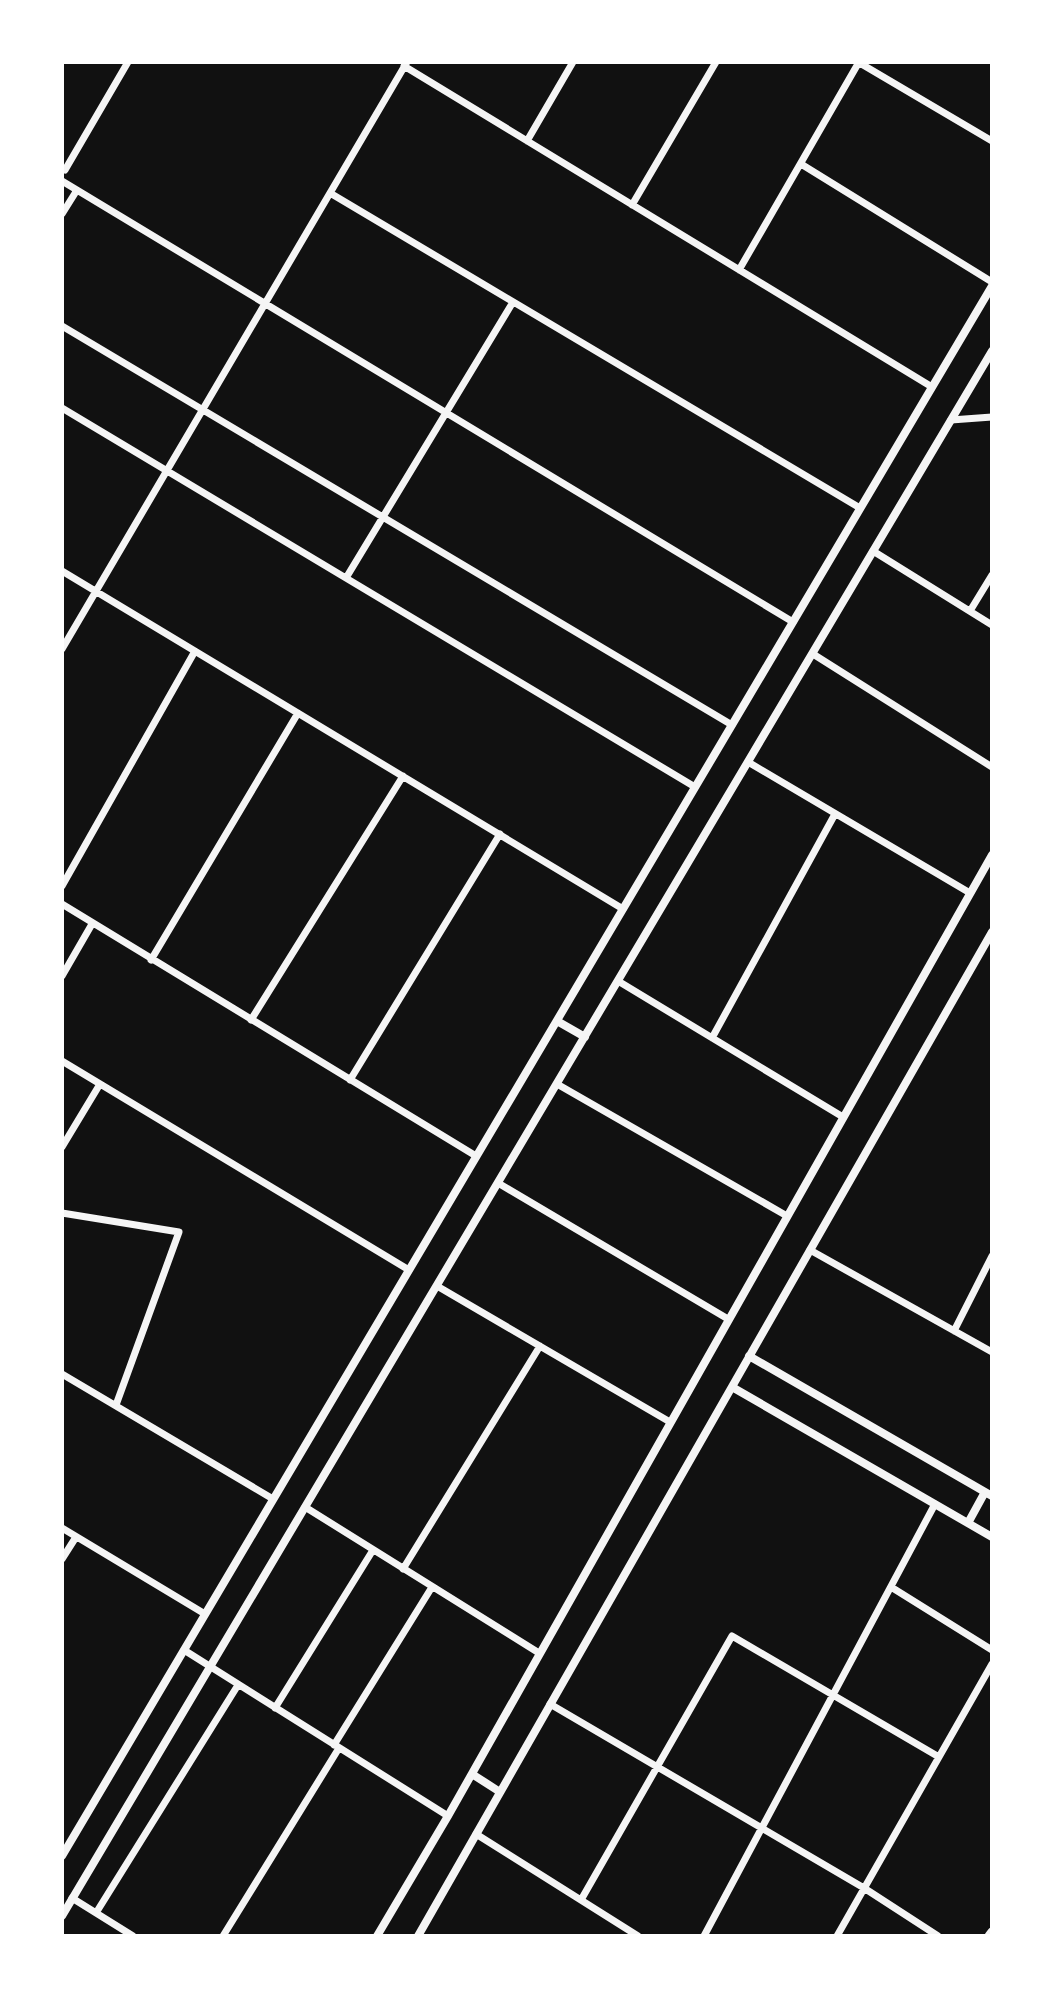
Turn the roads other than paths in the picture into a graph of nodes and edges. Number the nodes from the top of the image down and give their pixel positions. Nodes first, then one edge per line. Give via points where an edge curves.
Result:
1 (128, 62) edge
2 (573, 62) edge
3 (716, 62) edge
4 (859, 62) edge
5 (405, 64) edge
6 (527, 141) junction
7 (992, 141) edge
8 (801, 164) junction
9 (65, 170) dead end
10 (62, 181) edge
11 (77, 190) junction
12 (330, 193) junction
13 (632, 205) junction
14 (62, 214) edge
15 (739, 270) junction
16 (992, 284) edge
17 (513, 302) junction
18 (265, 303) junction
19 (62, 326) edge
20 (992, 351) edge
21 (932, 387) junction
22 (62, 408) edge
23 (203, 410) junction
24 (446, 413) junction
25 (992, 417) edge
26 (951, 420) junction
27 (167, 470) junction
28 (860, 508) junction
29 (383, 517) junction
30 (873, 551) junction
31 (62, 571) edge
32 (992, 575) edge
33 (346, 578) junction
34 (96, 591) junction
35 (970, 611) junction
36 (793, 622) junction
37 (992, 625) edge
38 (62, 649) edge
39 (195, 651) junction
40 (813, 654) junction
41 (298, 713) junction
42 (732, 725) junction
43 (748, 762) junction
44 (992, 767) edge
45 (403, 776) junction
46 (695, 787) junction
47 (835, 814) junction
48 (500, 834) junction
49 (992, 855) edge
50 (989, 866) edge
51 (62, 886) edge
52 (970, 893) junction
53 (62, 904) edge
54 (623, 909) junction
55 (92, 924) junction
56 (990, 939) edge
57 (151, 960) junction
58 (62, 976) edge
59 (618, 981) junction
60 (251, 1020) junction
61 (557, 1021) junction
62 (585, 1037) junction
63 (712, 1038) junction
64 (62, 1061) edge
65 (350, 1080) junction
66 (100, 1084) junction
67 (557, 1084) junction
68 (843, 1117) junction
69 (62, 1147) edge
70 (476, 1156) junction
71 (498, 1183) junction
72 (62, 1213) edge
73 (787, 1216) junction
74 (810, 1250) junction
75 (992, 1256) edge
76 (409, 1270) junction
77 (437, 1286) junction
78 (728, 1319) junction
79 (954, 1331) junction
80 (540, 1346) junction
81 (992, 1352) edge
82 (749, 1356) junction
83 (62, 1374) edge
84 (732, 1387) junction
85 (116, 1405) junction
86 (670, 1422) junction
87 (989, 1494) edge
88 (273, 1499) junction
89 (935, 1504) junction
90 (305, 1507) junction
91 (968, 1523) junction
92 (62, 1528) edge
93 (76, 1537) junction
94 (992, 1537) edge
95 (373, 1550) junction
96 (62, 1559) edge
97 (403, 1569) junction
98 (432, 1587) junction
99 (891, 1587) junction
100 (205, 1614) junction
101 (184, 1650) junction
102 (992, 1650) edge
103 (539, 1653) junction
104 (992, 1664) edge
105 (210, 1667) junction
106 (238, 1685) junction
107 (833, 1694) junction
108 (550, 1704) junction
109 (275, 1708) junction
110 (336, 1747) junction
111 (939, 1757) junction
112 (658, 1768) junction
113 (472, 1774) junction
114 (500, 1792) junction
115 (448, 1816) junction
116 (762, 1828) junction
117 (476, 1834) junction
118 (62, 1856) edge
119 (864, 1888) junction
120 (72, 1898) junction
121 (581, 1900) junction
122 (96, 1913) junction
123 (62, 1916) edge
124 (133, 1936) edge
125 (223, 1936) edge
126 (377, 1936) edge
127 (418, 1936) edge
128 (638, 1936) edge
129 (704, 1936) edge
130 (837, 1936) edge
131 (938, 1936) edge

1 - 9 street
2 - 6 street
3 - 13 street
4 - 7 street
4 - 8 street
5 - 6 street
5 - 12 street
6 - 13 street
8 - 15 street
8 - 16 street
10 - 11 street
11 - 14 street
11 - 18 street
12 - 17 street
12 - 18 street
13 - 15 street
15 - 21 street
16 - 21 street
17 - 24 street
17 - 28 street
18 - 23 street
18 - 24 street
19 - 23 street
20 - 26 street
21 - 28 street
22 - 27 street
23 - 27 street
23 - 29 street
24 - 29 street
24 - 36 street
25 - 26 street
26 - 30 street
27 - 33 street
27 - 34 street
28 - 36 street
29 - 33 street
29 - 42 street
30 - 35 street
30 - 40 street
31 - 34 street
32 - 35 street
33 - 46 street
34 - 38 street
34 - 39 street
35 - 37 street
36 - 42 street
39 - 41 street
39 - 51 street
40 - 43 street
40 - 44 street
41 - 45 street
41 - 57 street
42 - 46 street
43 - 47 street
43 - 59 street
45 - 48 street
45 - 60 street
46 - 54 street
47 - 52 street
47 - 63 street
48 - 54 street
48 - 65 street
49 - 50 street
50 - 52 street
52 - 68 street
53 - 55 street
54 - 61 street
55 - 57 street
55 - 58 street
56 - 74 street
57 - 60 street
59 - 62 street
59 - 63 street
60 - 65 street
61 - 62 street
61 - 70 street
62 - 67 street
63 - 68 street
64 - 66 street
65 - 70 street
66 - 69 street
66 - 76 street
67 - 71 street
67 - 73 street
68 - 73 street
70 - 76 street
71 - 77 street
71 - 78 street
72 - 85 street via 179,1232
73 - 78 street
74 - 79 street
74 - 82 street
75 - 79 street
76 - 88 street
77 - 80 street
77 - 90 street
78 - 86 street
79 - 81 street
80 - 86 street
80 - 97 street
82 - 84 street
82 - 87 street
83 - 85 street
84 - 89 street
84 - 108 street
85 - 88 street
86 - 103 street
87 - 91 street
88 - 100 street
89 - 91 street
89 - 99 street
90 - 95 street
90 - 105 street
91 - 94 street
92 - 93 street
93 - 96 street
93 - 100 street
95 - 97 street
95 - 109 street
97 - 98 street
98 - 103 street
98 - 110 street
99 - 102 street
99 - 107 street
100 - 101 street
101 - 105 street
101 - 118 street
103 - 113 street
104 - 111 street
105 - 106 street
105 - 120 street
106 - 109 street
106 - 122 street
107 - 111 street
107 - 112 street via 732,1636
107 - 116 street
108 - 112 street
108 - 114 street
109 - 110 street
110 - 115 street
110 - 125 street
111 - 119 street
112 - 116 street
112 - 121 street
113 - 114 street
113 - 115 street
114 - 117 street
115 - 126 street
116 - 119 street
116 - 129 street
117 - 121 street
117 - 127 street
119 - 130 street
119 - 131 street
120 - 122 street
120 - 123 street
121 - 128 street
122 - 124 street

